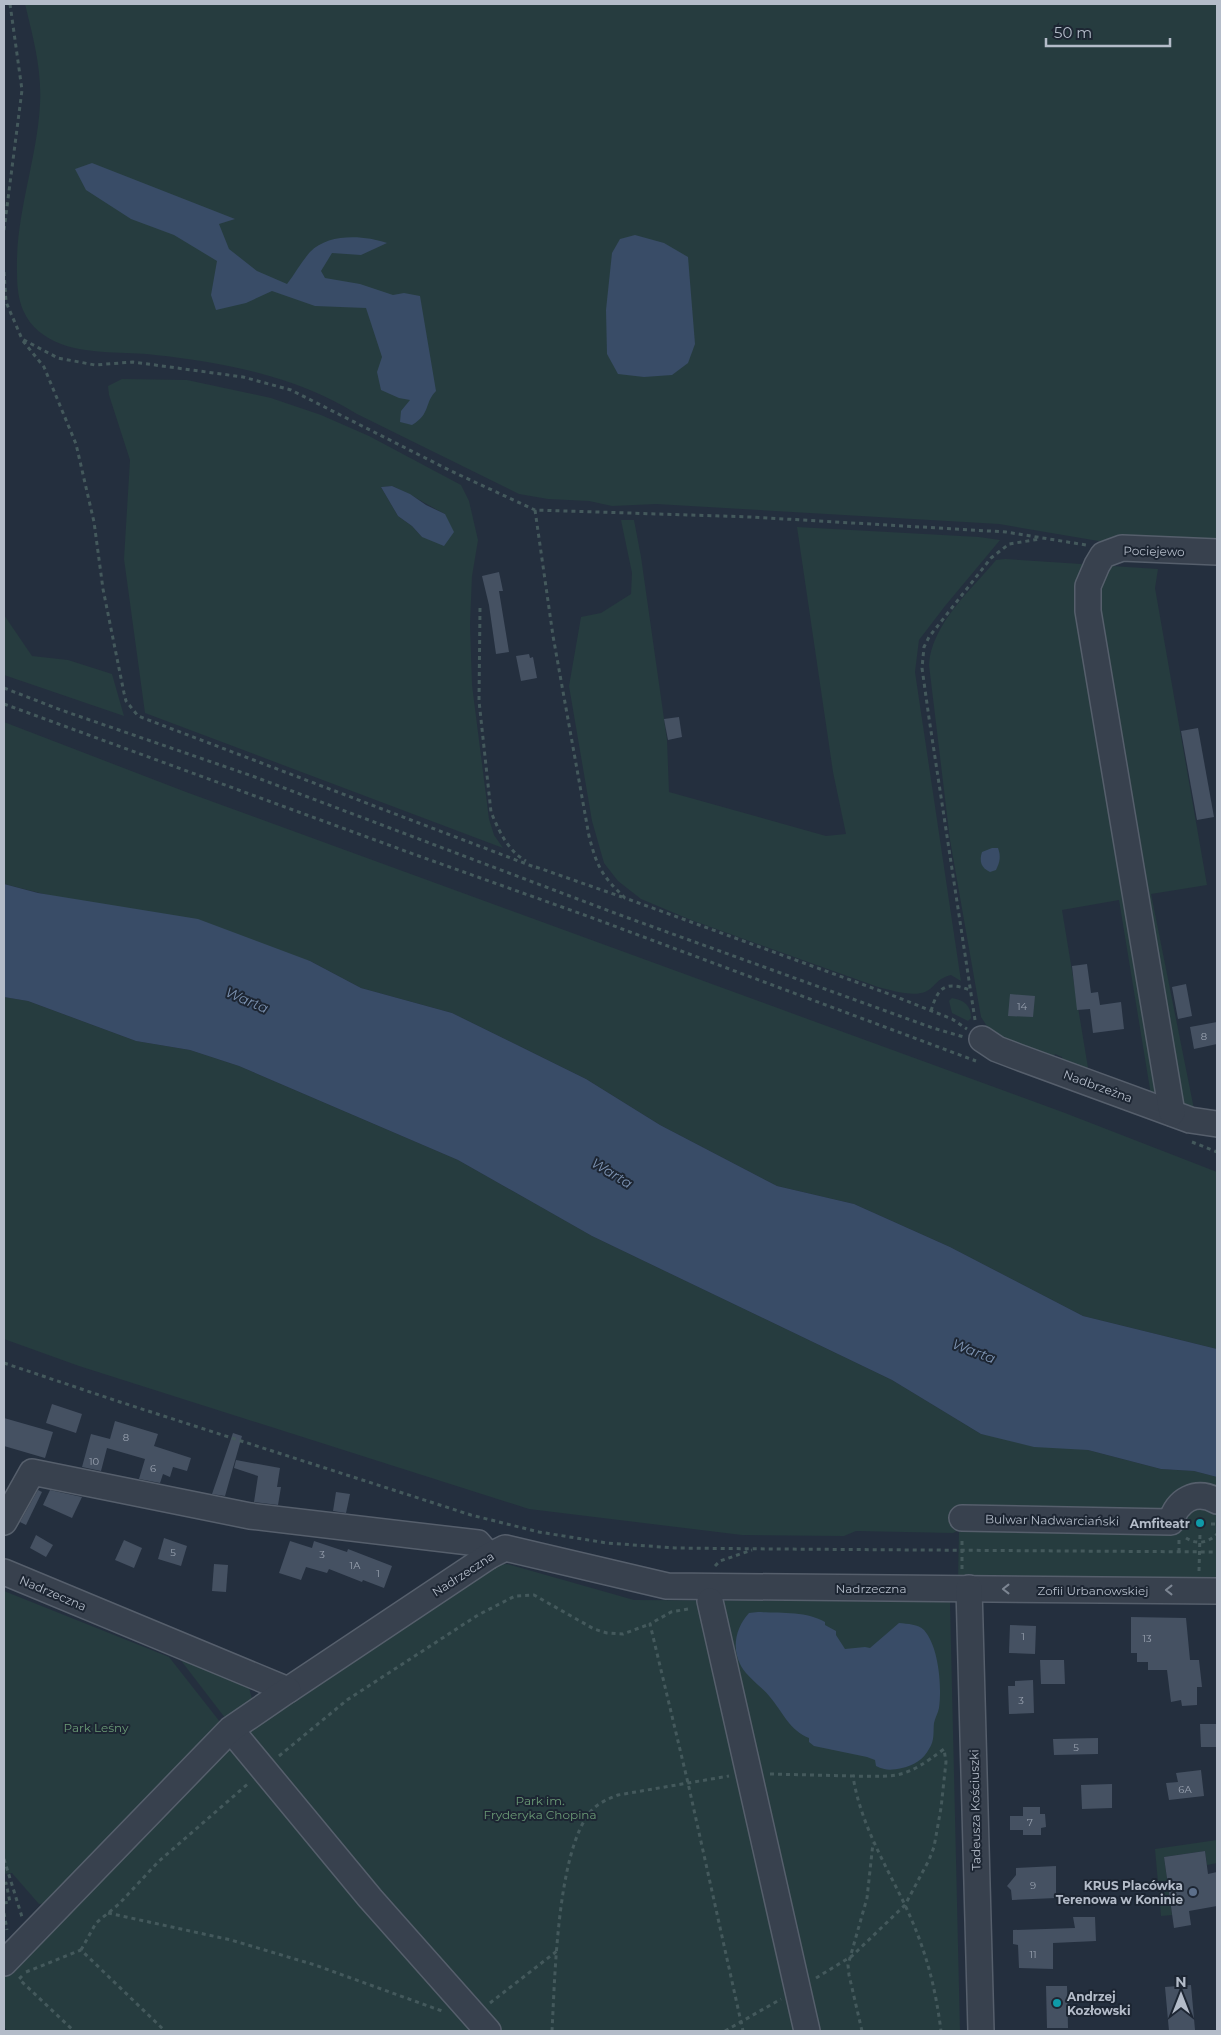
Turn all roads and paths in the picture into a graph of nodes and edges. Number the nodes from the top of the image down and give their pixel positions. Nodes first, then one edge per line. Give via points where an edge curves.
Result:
1 (10, 4) edge
2 (4, 230) edge
3 (4, 272) edge
4 (22, 339) junction
5 (535, 510) junction
6 (1043, 538) junction
7 (1217, 552) edge
8 (1093, 555) junction
9 (480, 608) dead end
10 (4, 688) edge
11 (4, 704) edge
12 (537, 868) junction
13 (625, 898) junction
14 (970, 990) junction
15 (931, 1011) junction
16 (980, 1050) junction
17 (1172, 1113) junction
18 (1217, 1124) edge
19 (1190, 1141) dead end
20 (1217, 1152) edge
21 (4, 1363) edge
22 (1214, 1512) edge
23 (4, 1522) edge
24 (1217, 1524) edge
25 (962, 1528) joint
26 (1200, 1534) dead end
27 (1217, 1534) edge
28 (1186, 1538) dead end
29 (1199, 1543) junction
30 (962, 1550) junction
31 (1199, 1552) junction
32 (1217, 1552) edge
33 (489, 1556) junction
34 (1199, 1570) dead end
35 (4, 1572) edge
36 (966, 1578) junction
37 (1217, 1591) edge
38 (711, 1605) joint
39 (650, 1624) junction
40 (288, 1690) junction
41 (236, 1736) dead end
42 (263, 1771) junction
43 (748, 1773) junction
44 (853, 1776) junction
45 (688, 1783) junction
46 (873, 1842) junction
47 (4, 1859) edge
48 (4, 1884) edge
49 (4, 1904) edge
50 (905, 1905) junction
51 (107, 1913) junction
52 (28, 1940) junction
53 (81, 1950) junction
54 (557, 1951) junction
55 (852, 1956) junction
56 (4, 1963) edge
57 (798, 1990) junction
58 (740, 2022) junction
59 (481, 2023) edge
60 (74, 2031) edge
61 (165, 2031) edge
62 (552, 2031) edge
63 (725, 2031) edge
64 (743, 2031) edge
65 (807, 2031) edge
66 (862, 2031) edge
67 (941, 2031) edge
68 (981, 2031) edge

1 - 2 path via 22,90
3 - 4 path via 6,302
4 - 5 path via 58,358 95,365 133,362 243,377 291,390
4 - 12 path via 44,368 76,444 94,522 103,589 124,693 138,716
5 - 6 path via 760,518 1006,532
5 - 13 path via 553,636 589,836 597,866
6 - 8 path
6 - 14 path via 1009,544 991,558 936,626 924,647 922,668
7 - 8 street, Pociejewo via 1122,548 1104,555
8 - 17 street via 1088,611
9 - 12 path via 479,701 491,812 510,847 520,858
10 - 16 path via 960,1037
11 - 16 path via 406,852
12 - 13 path
13 - 15 path
14 - 15 path via 958,986 945,987 936,994
14 - 15 path via 976,1018 968,1030
16 - 17 street, Nadbrzeżna via 997,1049
17 - 18 street, Nadbrzeżna via 1190,1120
19 - 20 path
21 - 30 path via 406,1495 539,1532 607,1543 675,1548
22 - 24 path
22 - 25 street, Bulwar Nadwarciański via 1203,1495 1191,1497 1179,1505 1171,1522
23 - 33 street via 32,1472 250,1516 478,1543
25 - 30 path
26 - 29 path
27 - 29 path
28 - 29 path
29 - 31 path
30 - 31 path
30 - 36 path
31 - 32 path
31 - 34 path
33 - 36 street, Nadrzeczna via 505,1548 668,1586
33 - 40 street, Nadrzeczna
35 - 40 street, Nadrzeczna
37 -> 36 street, Zofii Urbanowskiej
36 - 68 street, Tadeusza Kościuszki
38 - 39 path via 678,1610
38 - 43 street
39 - 42 path via 623,1634 607,1633 594,1630 534,1595 515,1596 478,1614 347,1700
39 - 45 path
40 - 52 street via 230,1729
41 - 42 street
42 - 51 path via 158,1862
42 - 59 street
43 - 44 path
43 - 45 path
43 - 57 street
44 - 46 path via 860,1808
44 - 50 path via 894,1777 918,1767 944,1749 946,1762 934,1846 930,1860
45 - 54 path via 618,1795 592,1809 572,1850 560,1910
45 - 58 path
46 - 50 path
46 - 55 path via 867,1898
47 - 52 path
48 - 49 path via 10,1902
50 - 55 path
50 - 67 path via 924,1949
51 - 53 path via 96,1923
51 - 59 path via 230,1940 315,1965
52 - 56 street
53 - 60 path via 27,1971 19,1980
53 - 61 path
54 - 59 path
54 - 62 path
55 - 57 path
55 - 66 path via 848,1965 849,1975
57 - 58 path
57 - 65 street
58 - 63 path
58 - 64 path

